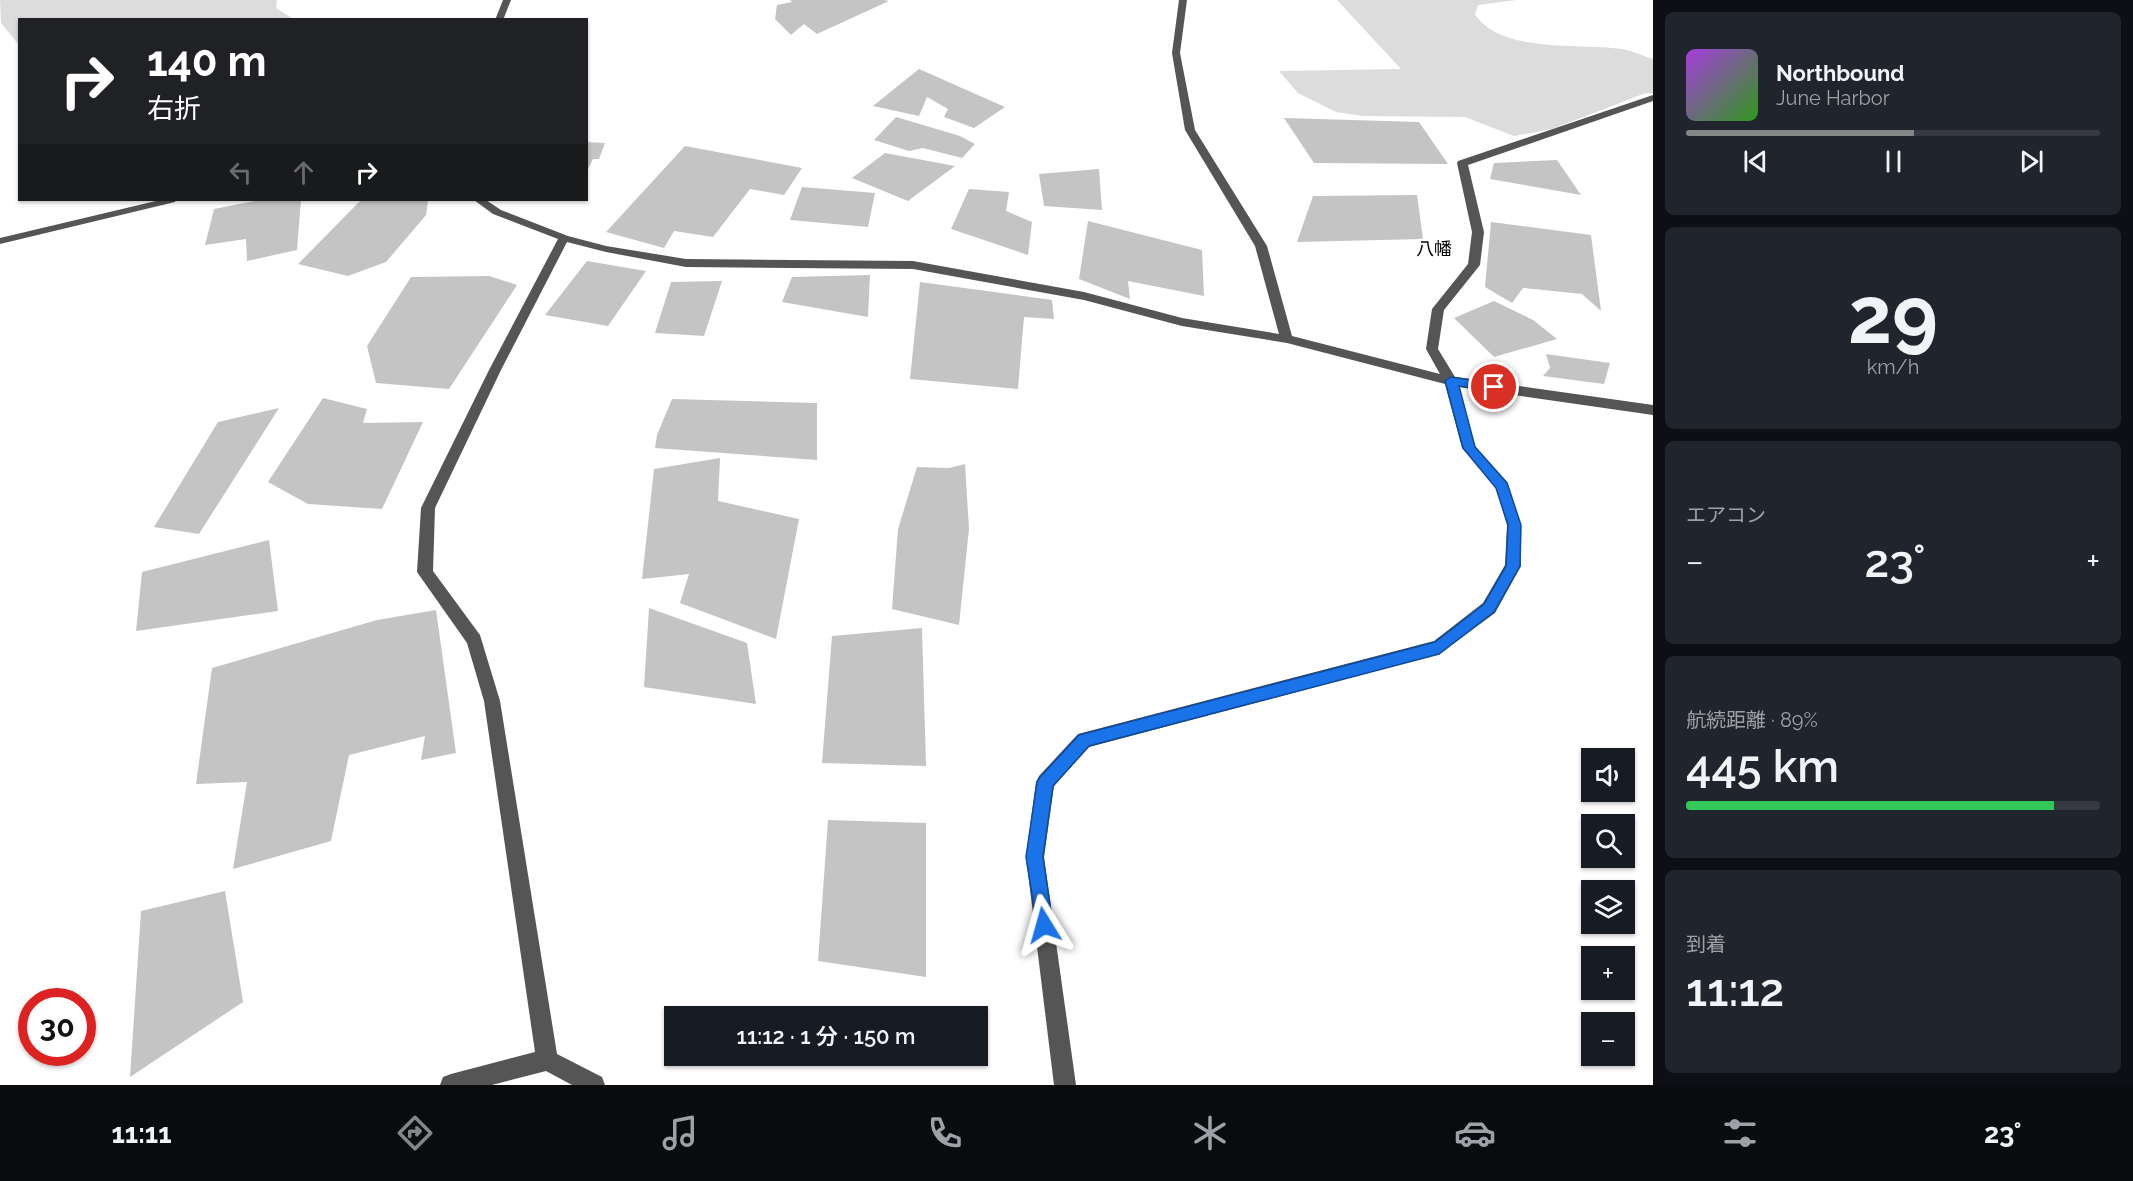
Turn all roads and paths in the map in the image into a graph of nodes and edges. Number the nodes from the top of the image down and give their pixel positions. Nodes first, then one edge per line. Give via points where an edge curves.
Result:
1 (507, 0) edge
2 (1183, 0) edge
3 (500, 18) edge
4 (1653, 98) edge
5 (167, 201) edge
6 (480, 201) edge
7 (564, 238) junction
8 (0, 241) edge
9 (1287, 339) junction
10 (1451, 381) junction
11 (1653, 410) edge
12 (547, 1060) junction
13 (451, 1085) edge
14 (594, 1085) edge
15 (1065, 1085) edge

1 - 3 street
2 - 9 street via 1176,53 1190,130 1261,246
4 - 10 street via 1462,163 1478,232 1474,265 1438,309 1432,349
5 - 8 street
6 - 7 street via 497,212
7 - 9 street via 686,263 913,265 1084,296 1182,322
7 - 12 street via 428,508 424,572 474,640 492,701
9 - 10 street
10 - 11 street
10 - 15 street via 1469,448 1502,486 1514,525 1513,566 1489,608 1439,647 1084,740 1045,782 1035,857
12 - 13 street
12 - 14 street

